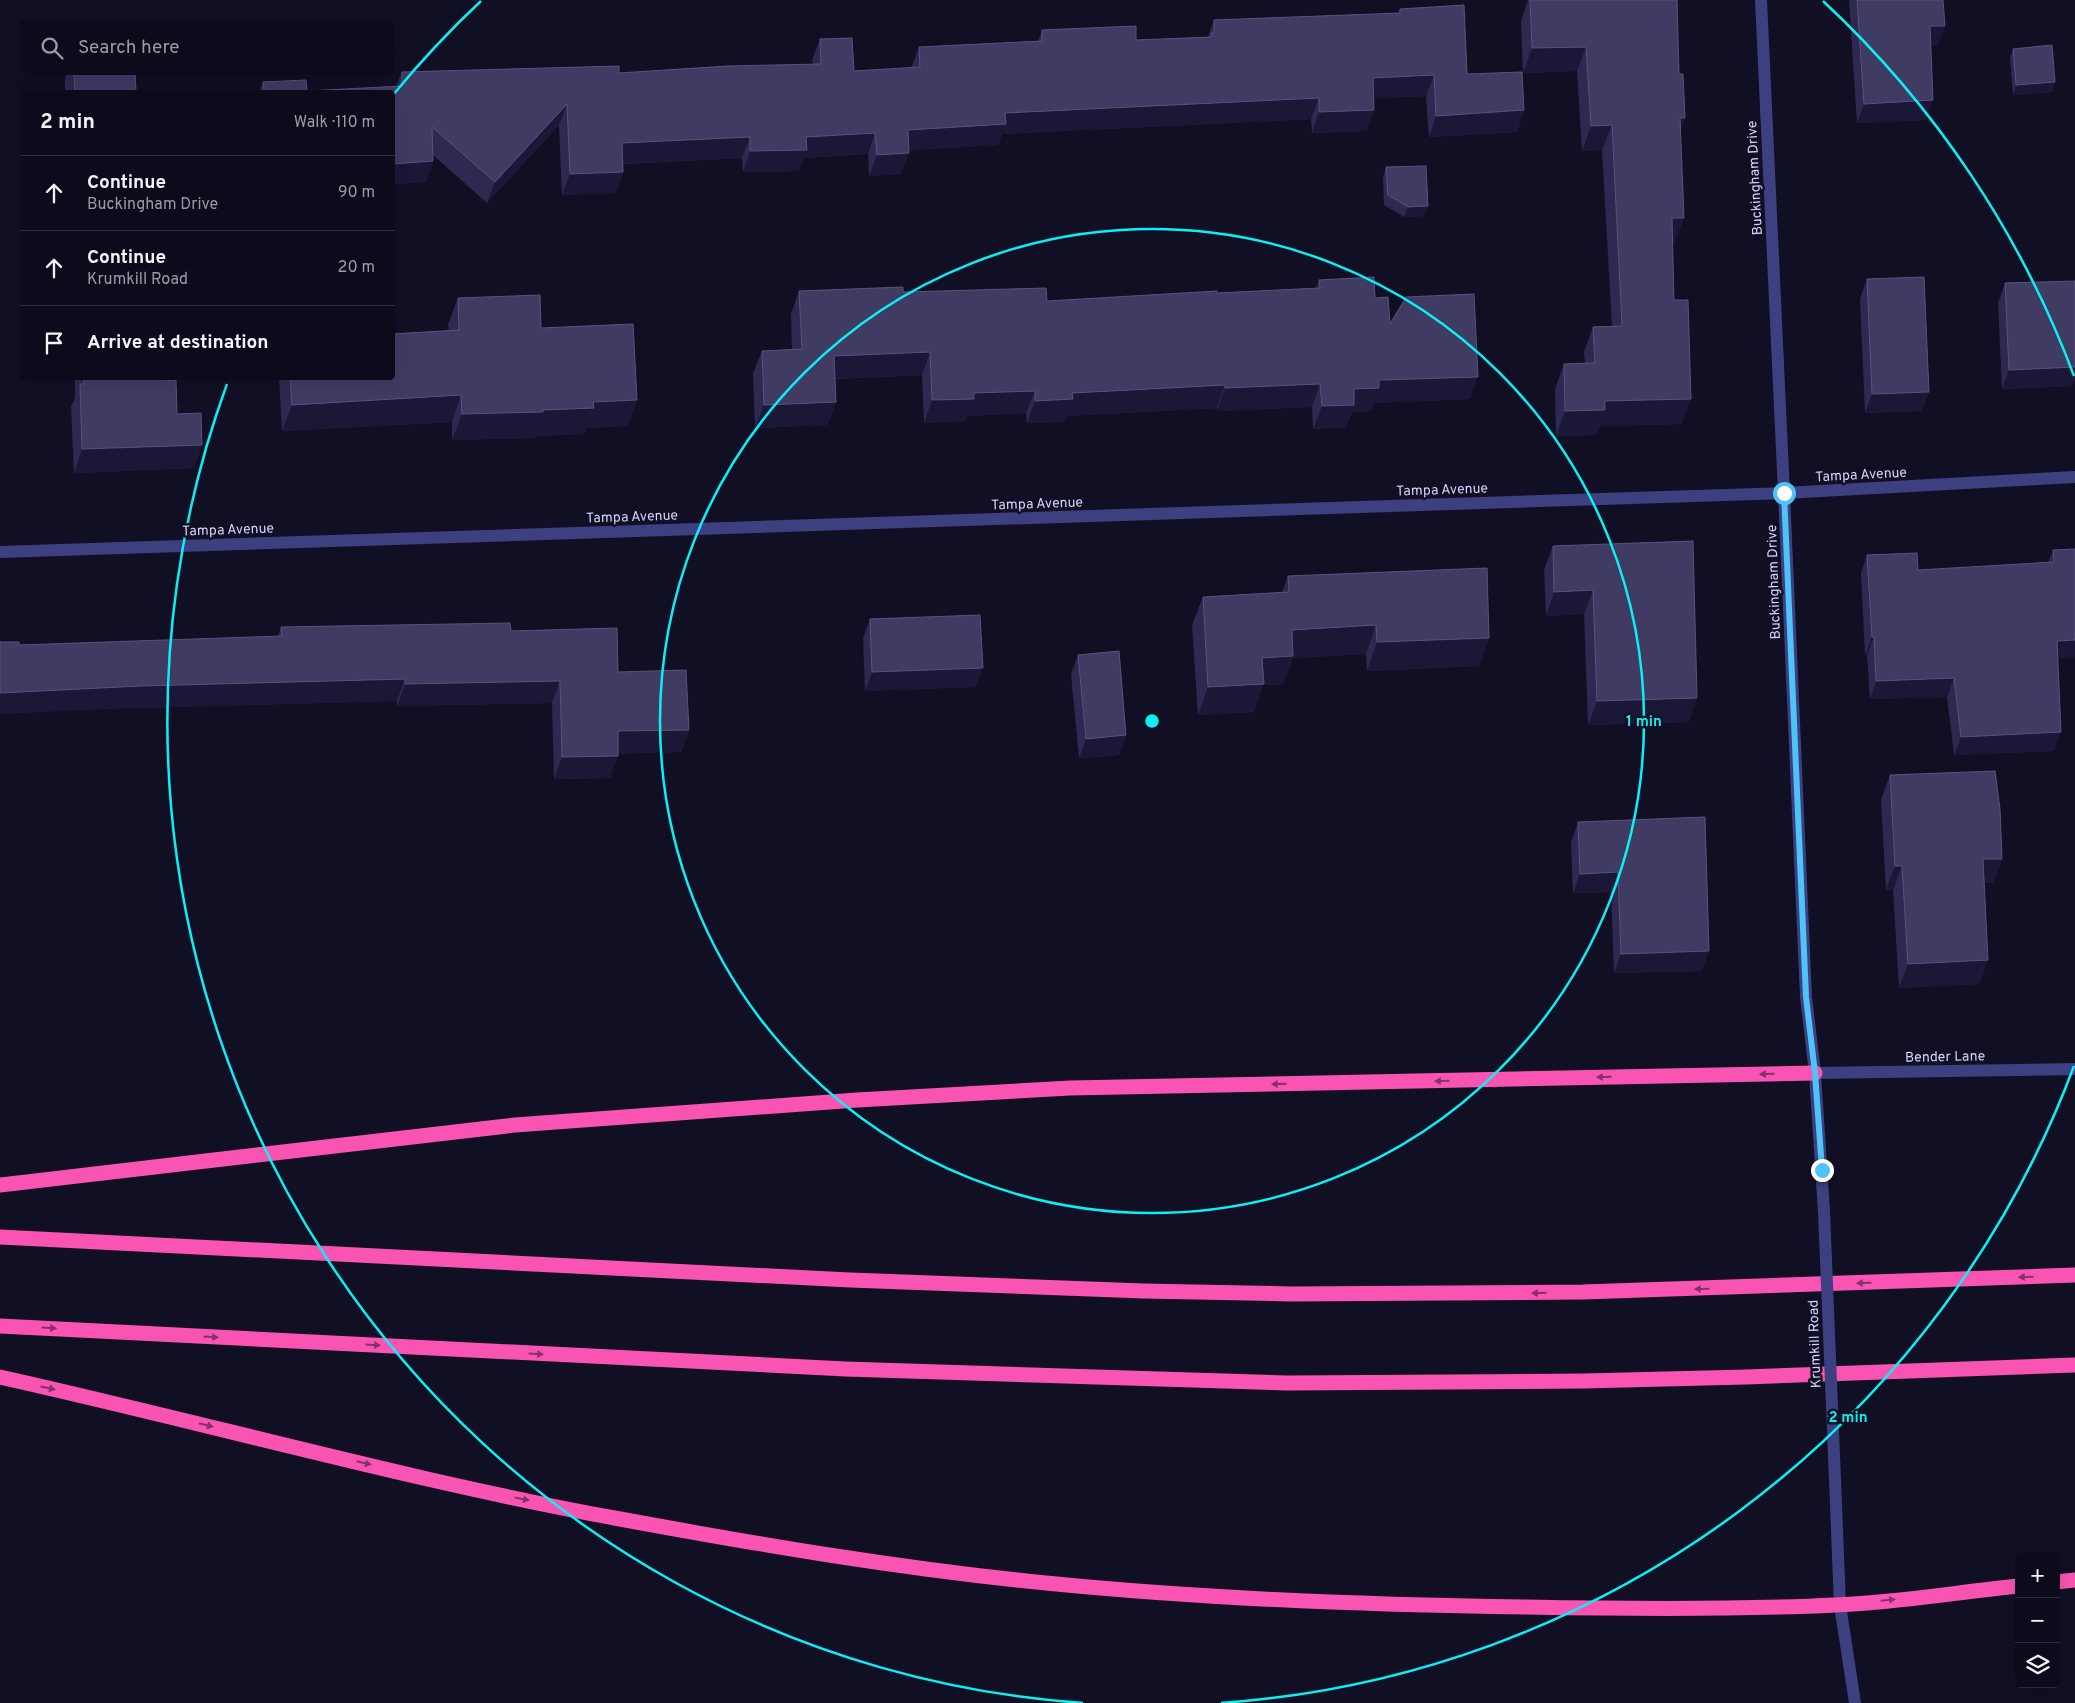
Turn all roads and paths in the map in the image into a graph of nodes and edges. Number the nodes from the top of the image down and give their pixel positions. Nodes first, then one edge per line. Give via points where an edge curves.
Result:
1 (1760, 0) edge
2 (2075, 478) edge
3 (1784, 493) junction
4 (0, 552) edge
5 (2075, 1069) edge
6 (1815, 1073) junction
7 (0, 1185) edge
8 (0, 1237) edge
9 (2075, 1275) edge
10 (0, 1326) edge
11 (2075, 1365) edge
12 (0, 1377) edge
13 (2075, 1580) edge
14 (2060, 1582) edge
15 (2015, 1586) edge
16 (1840, 1605) junction
17 (1855, 1703) edge

1 - 3 street, Buckingham Drive
2 - 3 street, Tampa Avenue
3 - 4 street, Tampa Avenue
3 - 6 street, Buckingham Drive via 1806,997
5 - 6 street, Bender Lane
6 -> 7 highway via 1070,1088 856,1100 515,1125
6 - 16 street, Krumkill Road, bridge
9 -> 8 highway via 1583,1292 1282,1294 850,1280
10 -> 11 highway via 846,1369 1287,1383 1584,1382
12 -> 16 highway via 480,1491 633,1521 896,1565 1045,1583 1328,1602 1590,1608
13 - 14 highway
16 -> 15 highway
16 - 17 street, Krumkill Road

